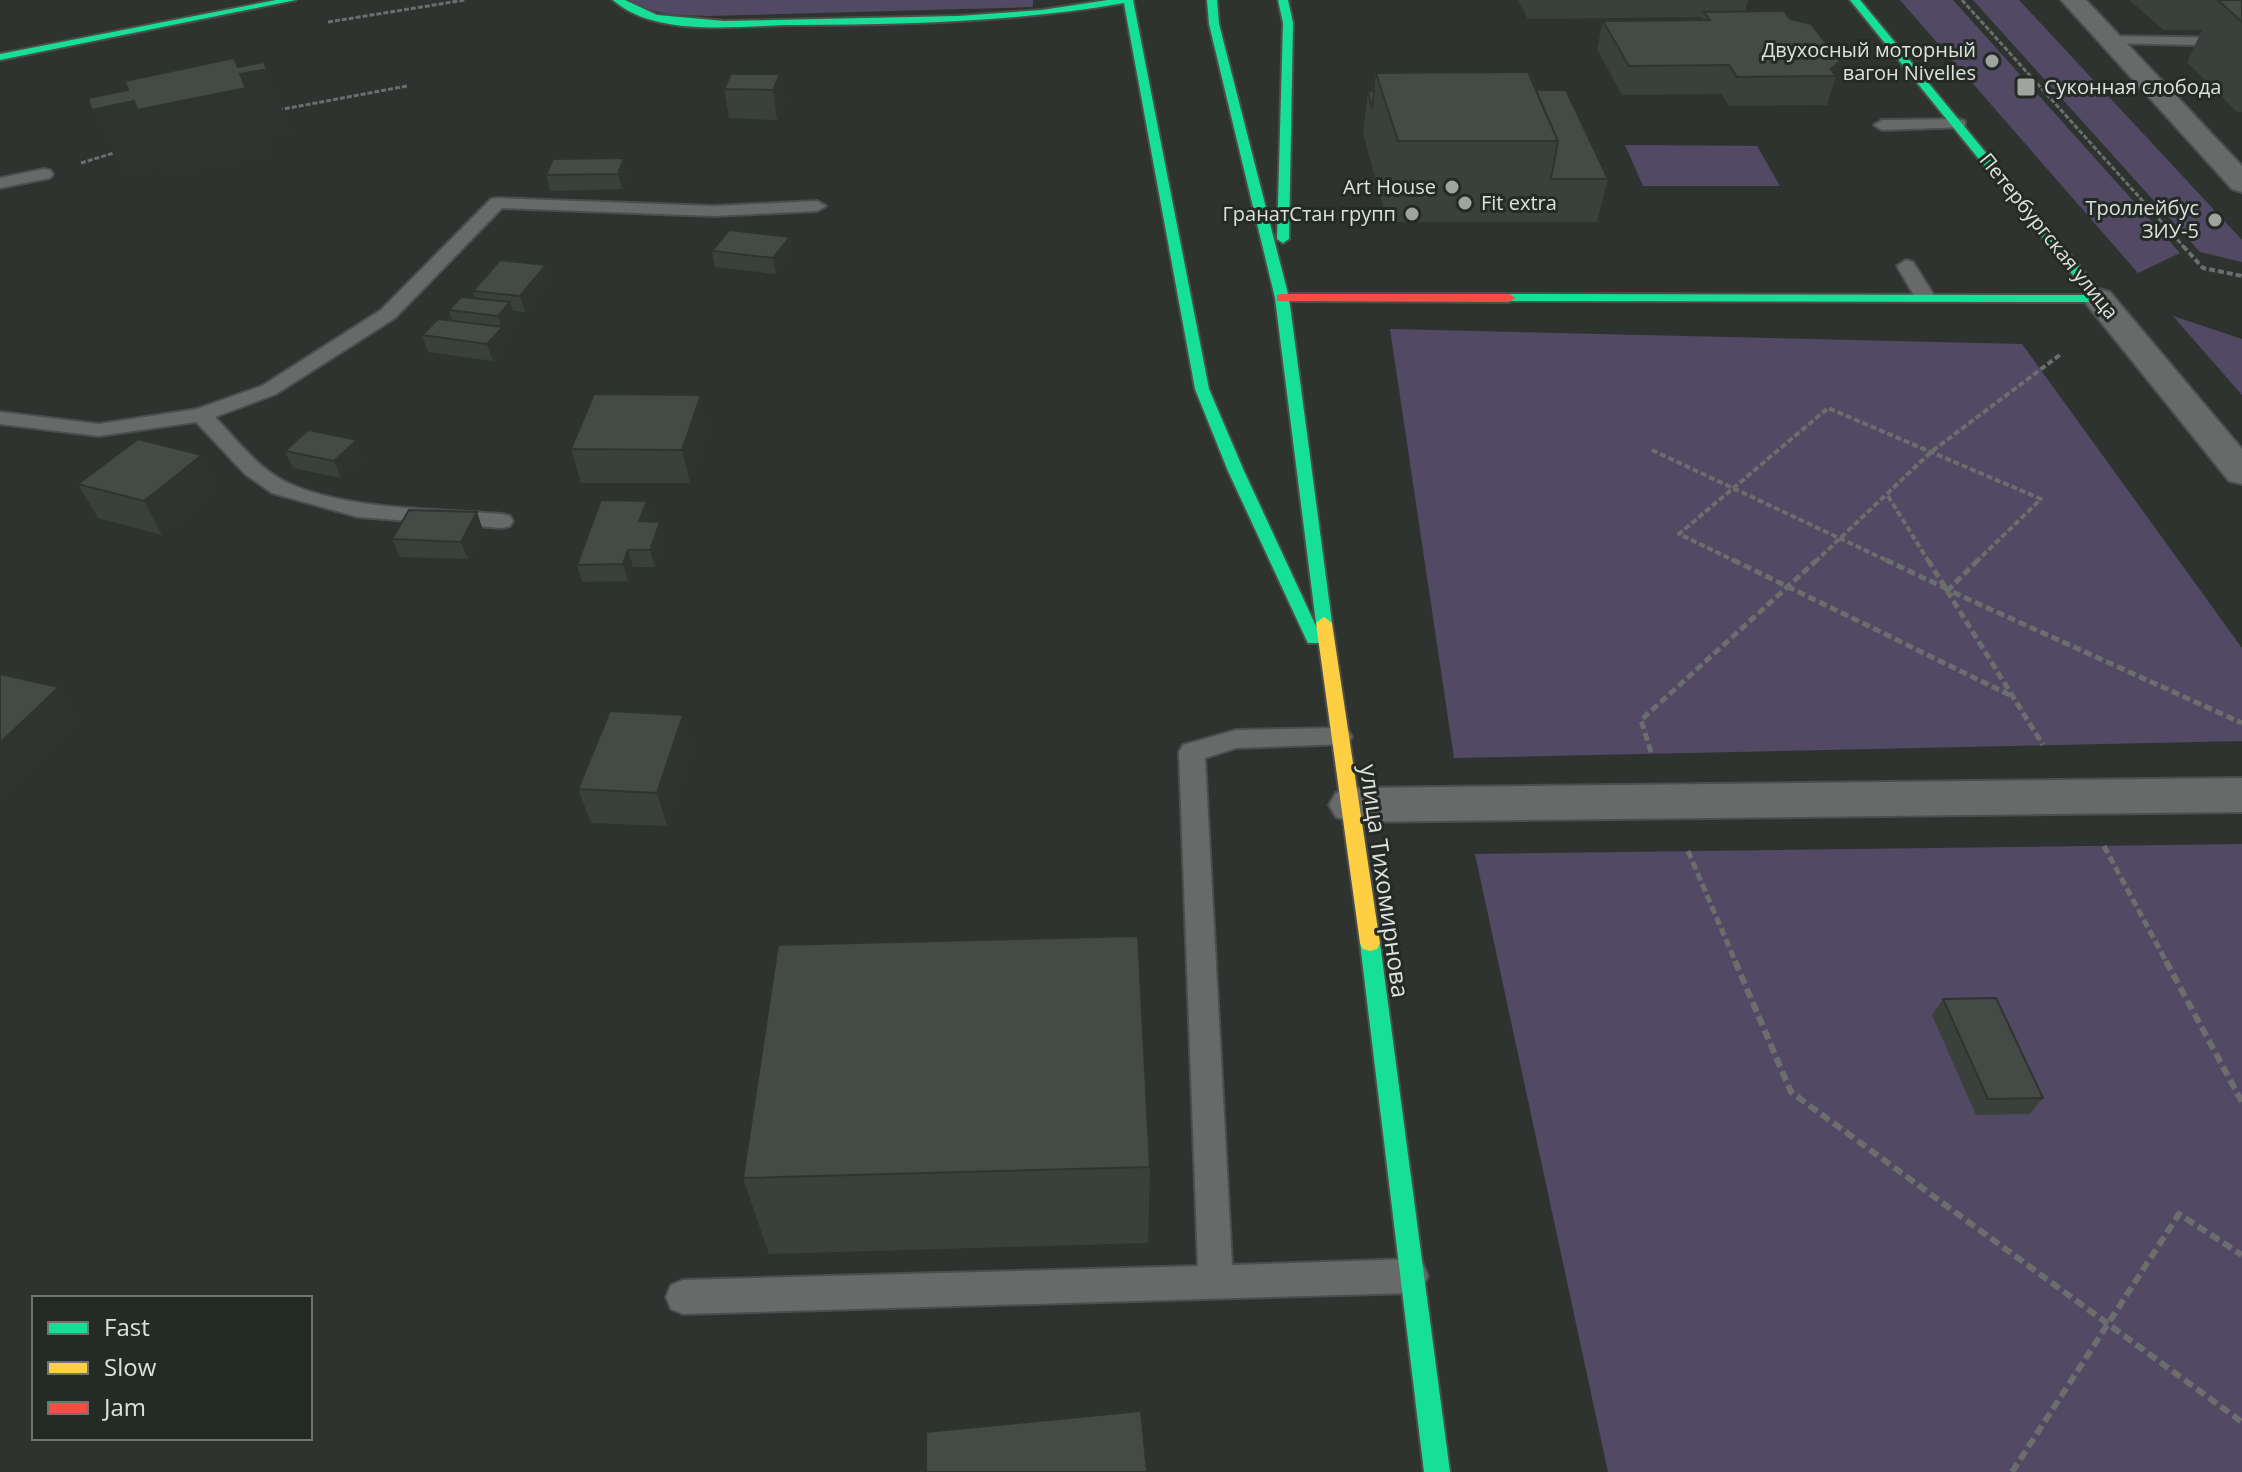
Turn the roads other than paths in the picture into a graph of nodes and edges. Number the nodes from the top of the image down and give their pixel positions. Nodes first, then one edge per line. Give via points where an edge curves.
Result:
1 (291, 0) edge
2 (618, 0) edge
3 (1126, 0) edge
4 (1212, 0) edge
5 (1283, 0) edge
6 (1855, 0) edge
7 (2073, 0) edge
8 (2110, 40) junction
9 (2242, 42) edge
10 (0, 57) edge
11 (1959, 124) junction
12 (1882, 125) dead end
13 (44, 174) road end
14 (0, 183) edge
15 (2242, 183) edge
16 (817, 206) dead end
17 (1906, 266) dead end
18 (1925, 297) junction
19 (1282, 298) junction
20 (2099, 299) junction
21 (201, 415) junction
22 (0, 418) edge
23 (2242, 473) edge
24 (502, 521) dead end
25 (1332, 678) junction
26 (1339, 737) junction
27 (2242, 795) edge
28 (1352, 805) junction
29 (1411, 1276) junction
30 (1216, 1282) junction
31 (683, 1297) dead end
32 (1437, 1472) edge

1 - 10 main road
2 - 3 main road via 649,16 718,22 1034,15
3 - 25 main road via 1202,389
4 - 19 main road
5 - 19 main road via 1288,23
6 - 11 main road, Петербургская улица
7 - 8 street
8 - 9 lane
8 - 15 street
11 - 12 lane
11 - 20 main road, Петербургская улица
13 - 14 lane
16 - 21 lane via 714,211 497,203 388,314 269,390
17 - 18 lane
18 - 19 main road
18 - 20 main road
19 - 25 main road, улица Тихомирнова
20 - 23 street, Петербургская улица
21 - 22 lane via 99,430
21 - 24 lane via 253,469 280,488 358,510
25 - 26 main road, улица Тихомирнова
26 - 28 main road, улица Тихомирнова
26 - 30 lane via 1236,739 1192,752
27 - 28 street
28 - 29 main road, улица Тихомирнова
29 - 30 lane
29 - 32 main road, улица Тихомирнова
30 - 31 lane

